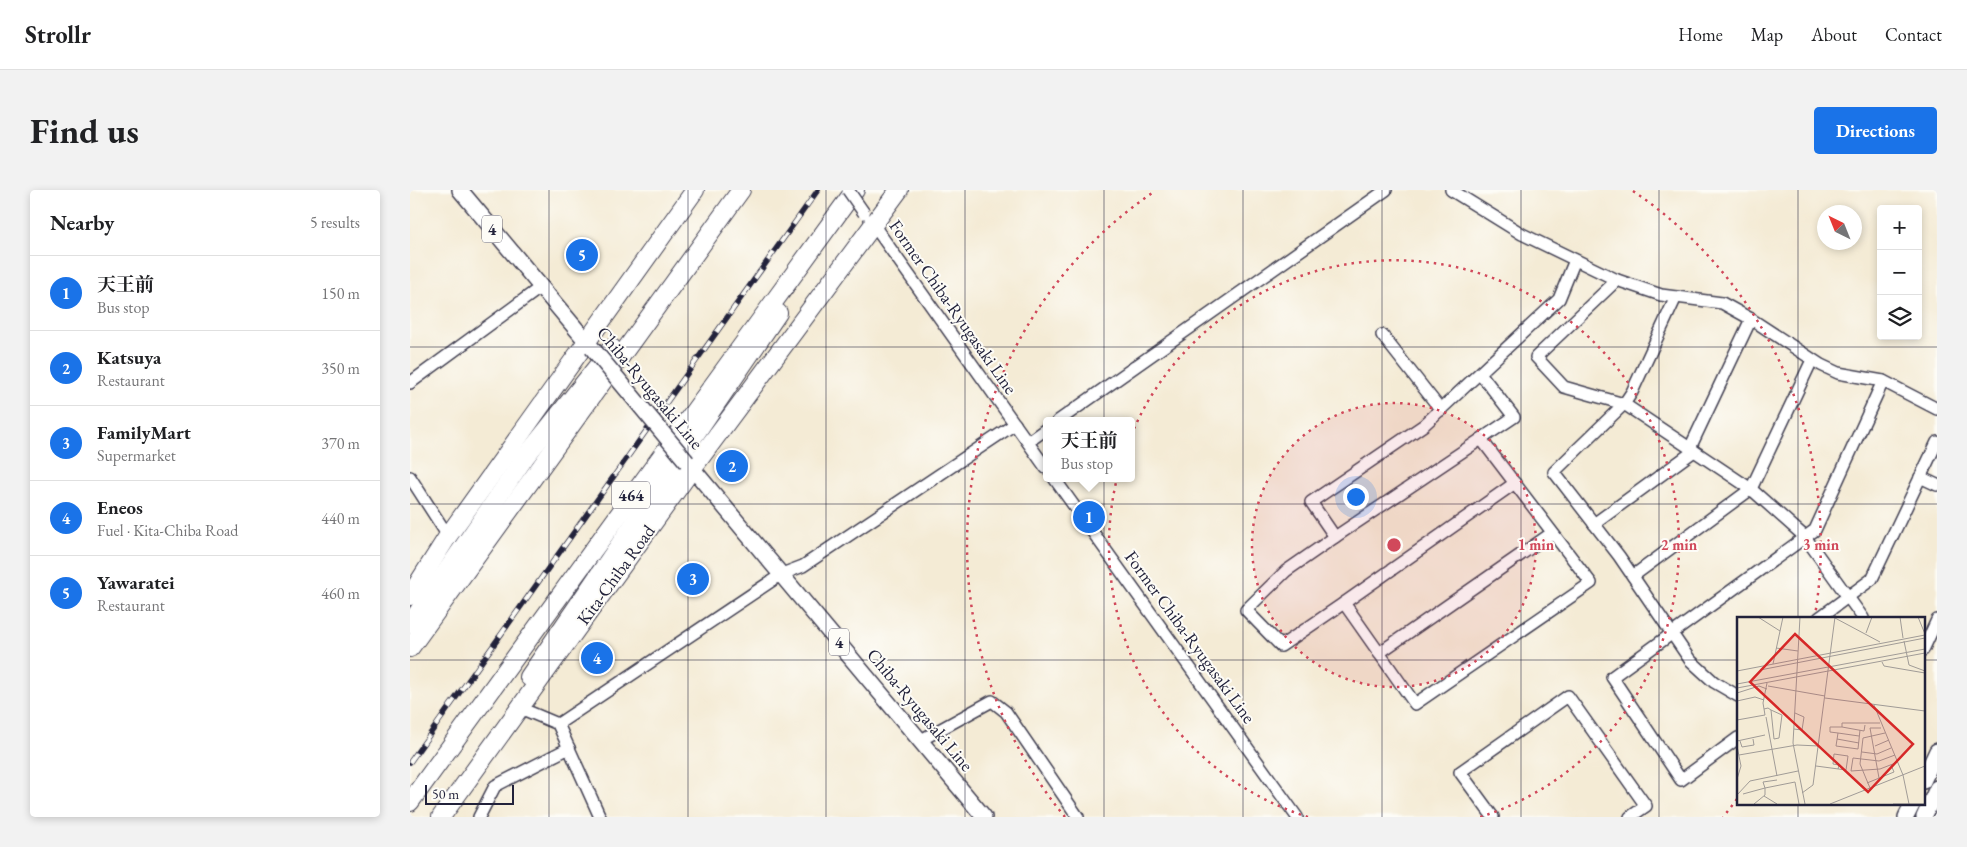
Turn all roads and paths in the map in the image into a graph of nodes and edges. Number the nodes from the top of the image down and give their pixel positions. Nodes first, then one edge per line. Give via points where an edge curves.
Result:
1 (460, 190) edge
2 (694, 190) edge
3 (848, 190) edge
4 (855, 190) edge
5 (899, 190) edge
6 (1386, 190) edge
7 (1451, 190) edge
8 (738, 194) edge
9 (869, 219) junction
10 (816, 242) junction
11 (1575, 260) junction
12 (1617, 280) junction
13 (541, 287) junction
14 (1676, 297) junction
15 (1751, 319) junction
16 (1382, 335) dead end
17 (589, 344) junction
18 (1812, 360) junction
19 (1480, 372) junction
20 (1883, 381) junction
21 (410, 383) edge
22 (1624, 404) junction
23 (1937, 408) edge
24 (1441, 410) junction
25 (1064, 417) edge
26 (1015, 424) junction
27 (1043, 431) edge
28 (1481, 439) junction
29 (1028, 442) junction
30 (1937, 442) edge
31 (1692, 450) junction
32 (1043, 464) edge
33 (690, 465) junction
34 (410, 477) edge
35 (1920, 477) junction
36 (1057, 482) edge
37 (1515, 483) junction
38 (1937, 485) edge
39 (1751, 490) junction
40 (1594, 524) junction
41 (1552, 533) junction
42 (448, 536) junction
43 (1335, 537) junction
44 (1805, 537) junction
45 (782, 574) junction
46 (1633, 576) junction
47 (410, 596) edge
48 (1848, 597) junction
49 (1344, 603) junction
50 (1820, 617) edge
51 (1862, 617) edge
52 (1937, 620) edge
53 (410, 624) edge
54 (1672, 634) junction
55 (1924, 647) edge
56 (410, 648) edge
57 (1379, 653) junction
58 (1737, 695) edge
59 (520, 708) junction
60 (558, 724) junction
61 (1737, 739) edge
62 (921, 740) junction
63 (569, 748) junction
64 (1937, 751) edge
65 (484, 758) junction
66 (1924, 779) edge
67 (1924, 782) edge
68 (1937, 788) edge
69 (410, 802) edge
70 (1912, 804) edge
71 (1296, 816) edge
72 (442, 817) edge
73 (479, 817) edge
74 (600, 817) edge
75 (984, 817) edge
76 (1078, 817) edge
77 (1493, 817) edge
78 (1630, 817) edge
79 (1906, 817) edge
80 (1924, 817) edge

1 - 13 main road, Chiba-Ryugasaki Line / 4
2 - 17 highway
3 - 9 street, Former Chiba-Ryugasaki Line, bridge
4 - 10 highway, Kita-Chiba Road / 464
5 - 9 highway, Kita-Chiba Road / 464
6 - 25 street
7 - 11 street via 1522,234
8 - 53 highway via 526,456
8 - 56 highway
9 - 26 street, Former Chiba-Ryugasaki Line
9 - 33 highway, Kita-Chiba Road / 464
10 - 65 highway via 797,286 552,641 508,709
10 - 69 highway, Kita-Chiba Road / 464
11 - 12 street
11 - 19 street via 1558,299
12 - 14 street
12 - 22 street via 1536,357 1564,387
13 - 17 main road, Chiba-Ryugasaki Line / 4
13 - 21 street
14 - 15 street via 1722,303
14 - 22 street
15 - 18 street
15 - 31 street
16 - 24 street
17 - 33 main road, Chiba-Ryugasaki Line / 4, bridge
17 - 42 highway
18 - 20 street via 1838,373
18 - 39 street
19 - 24 street
19 - 28 street via 1514,417
20 - 23 street
20 - 44 street via 1815,530
22 - 31 street
22 - 40 street via 1554,472
24 - 43 street via 1424,425 1310,502
26 - 29 street, Former Chiba-Ryugasaki Line
26 - 45 street via 803,566
27 - 29 street
28 - 37 street
28 - 43 street
29 - 32 street, Former Chiba-Ryugasaki Line
30 - 35 street
31 - 39 street
31 - 40 street
33 - 45 main road, Chiba-Ryugasaki Line / 4
33 - 59 highway, Kita-Chiba Road / 464
34 - 42 street
35 - 38 street
35 - 48 street via 1872,579
36 - 71 street, Former Chiba-Ryugasaki Line
37 - 41 street
37 - 49 street
39 - 44 street
39 - 46 street
40 - 46 street
41 - 57 street
41 - 57 street via 1591,583 1415,704
42 - 47 highway
43 - 49 street via 1286,571 1246,610 1281,646
44 - 48 street
44 - 54 street
45 - 60 street
45 - 62 main road, Chiba-Ryugasaki Line / 4
46 - 54 street
48 - 50 street
48 - 51 street
49 - 57 street
52 - 55 street
54 - 58 street via 1696,667
54 - 61 street via 1612,677 1682,780
59 - 60 street
59 - 65 highway, Kita-Chiba Road / 464
60 - 63 street
62 - 75 main road, Chiba-Ryugasaki Line / 4
62 - 76 street via 992,701 1006,712
63 - 73 street via 494,786
63 - 74 street
64 - 66 main road
65 - 72 highway, Kita-Chiba Road / 464
67 - 68 street
68 - 80 main road
70 - 79 main road
77 - 78 street via 1460,772 1568,696 1646,806

